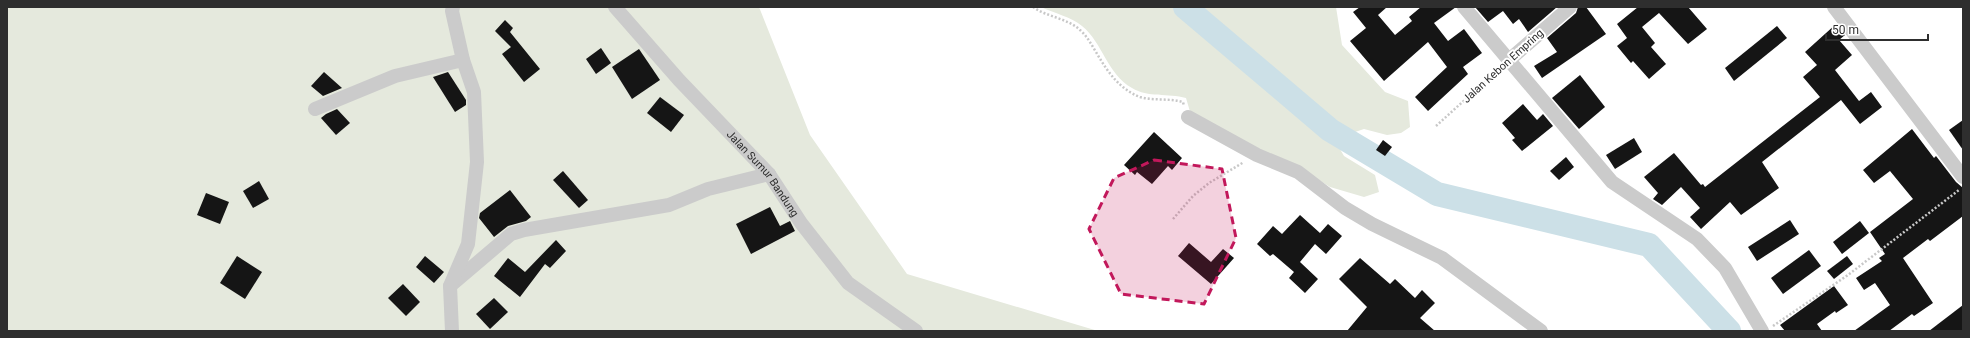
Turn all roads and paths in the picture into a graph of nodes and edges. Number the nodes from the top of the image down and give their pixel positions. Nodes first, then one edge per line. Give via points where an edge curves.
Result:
1 (453, 7) edge
2 (615, 7) edge
3 (1033, 7) edge
4 (1464, 7) edge
5 (1570, 7) edge
6 (1834, 7) edge
7 (463, 60) junction
8 (1509, 60) junction
9 (315, 109) dead end
10 (1188, 117) joint
11 (1436, 126) dead end
12 (1257, 155) junction
13 (769, 174) junction
14 (1963, 177) edge
15 (1963, 187) edge
16 (1173, 219) dead end
17 (450, 286) junction
18 (1767, 329) edge
19 (452, 331) edge
20 (916, 331) edge
21 (1541, 331) edge

1 - 7 street
2 - 13 street, Jalan Sumur Bandung via 679,80
3 - 10 path via 1080,30 1112,77 1129,92 1147,99 1173,99 1182,102
4 - 8 street
5 - 8 street, Jalan Kebon Empring
6 - 14 street
7 - 9 street via 395,76
7 - 17 street via 474,92 477,162 468,244
8 - 11 path, Jalan Kebon Empring
8 - 18 street via 1612,182 1697,239 1716,258
10 - 12 street
12 - 16 path via 1209,183 1193,196
12 - 21 street via 1298,172 1358,216 1442,258
13 - 17 street via 708,189 669,205 511,234
13 - 20 street, Jalan Sumur Bandung via 800,222 848,284
15 - 18 path via 1848,275
17 - 19 street

